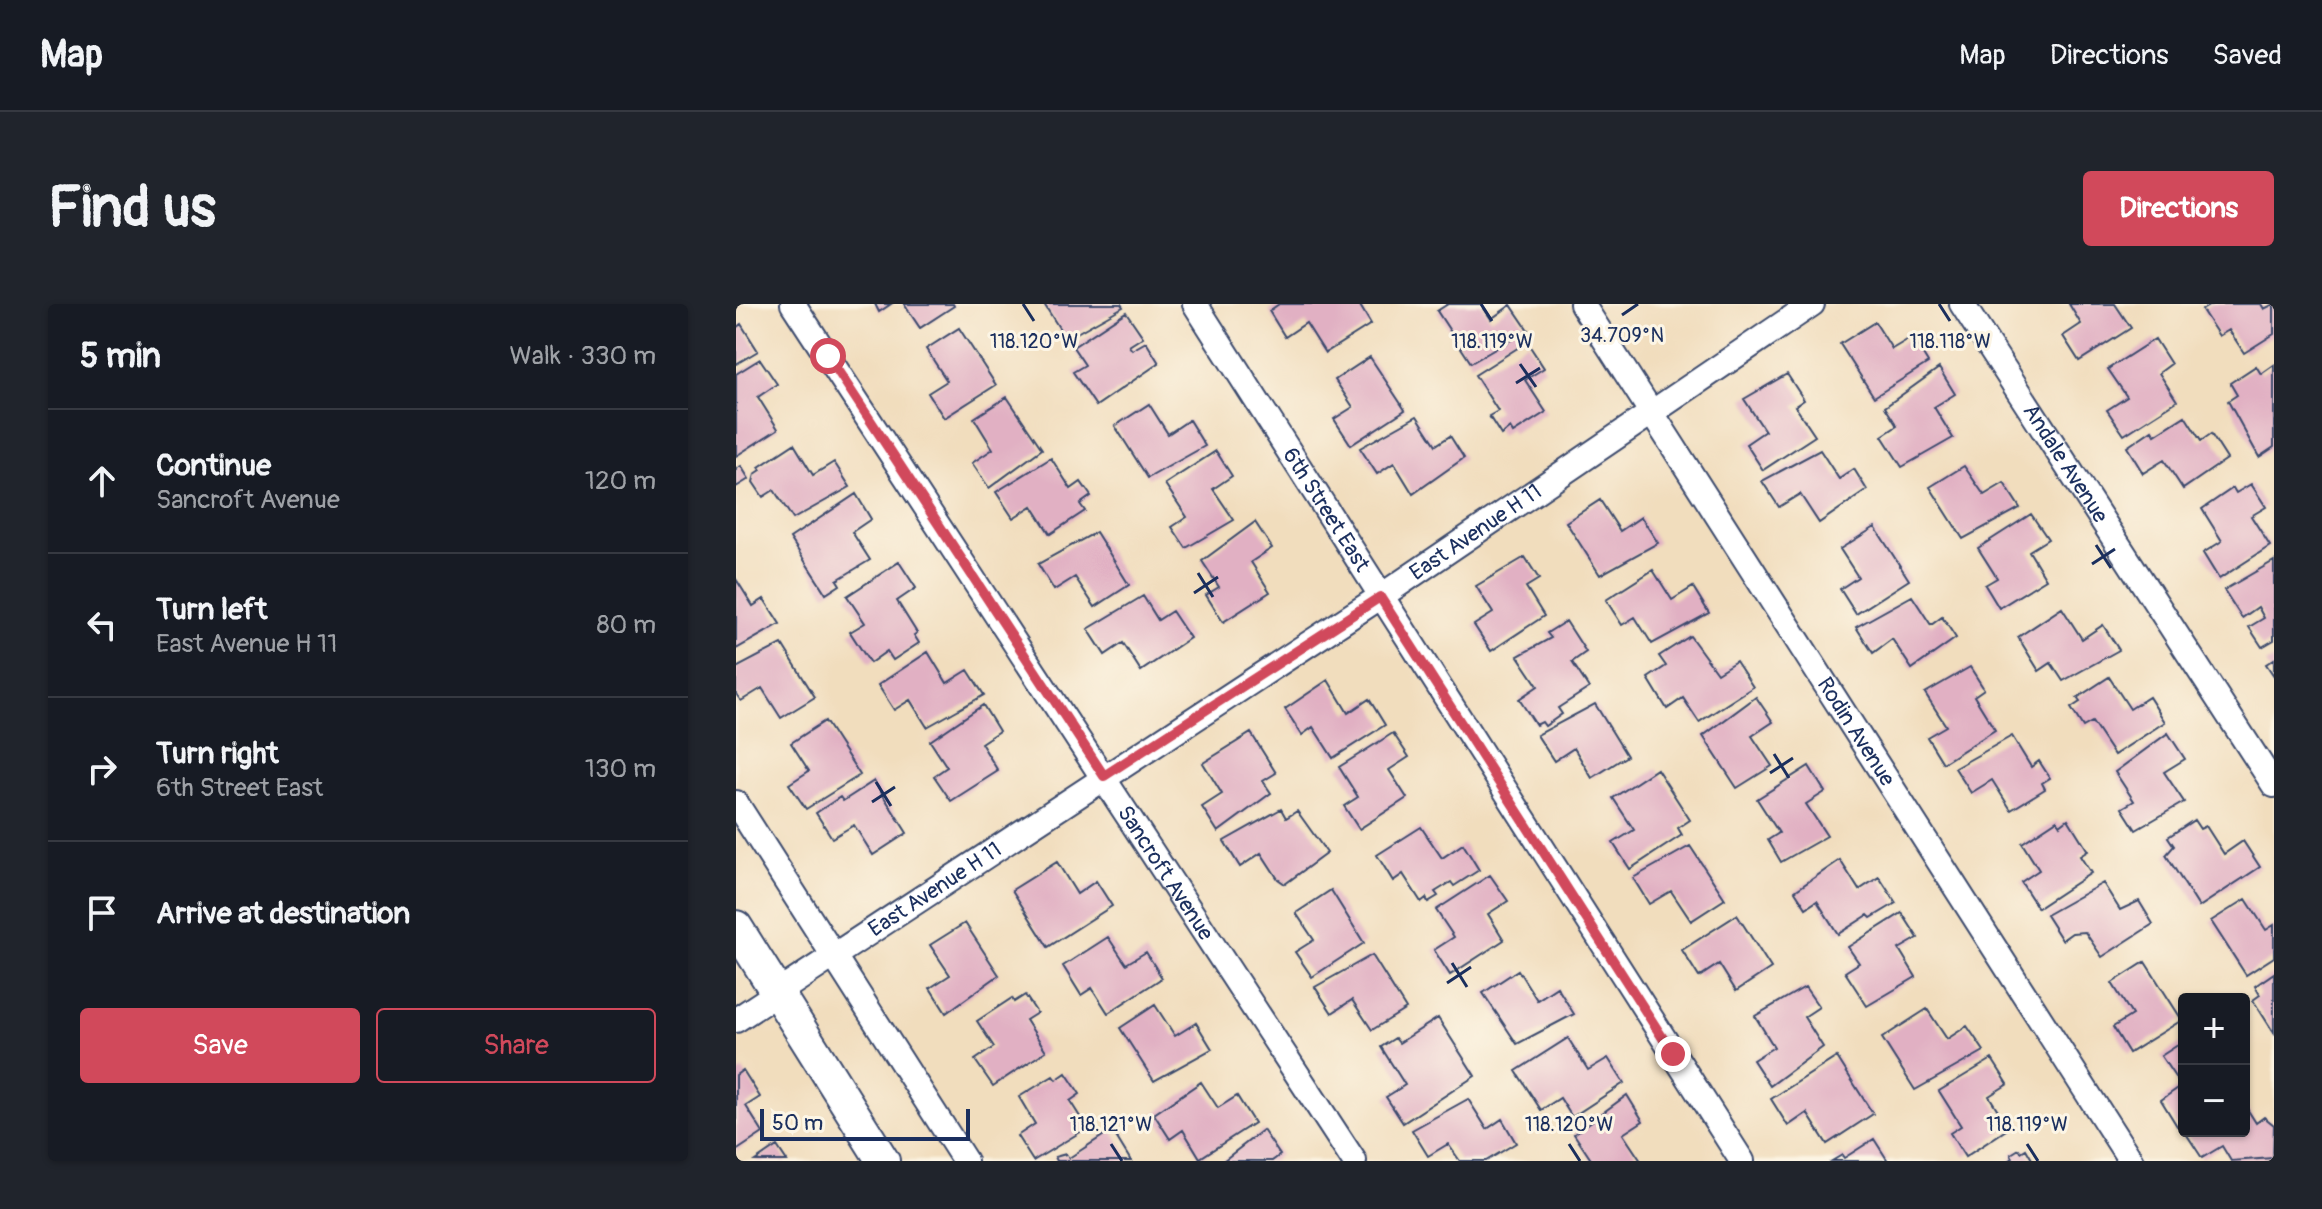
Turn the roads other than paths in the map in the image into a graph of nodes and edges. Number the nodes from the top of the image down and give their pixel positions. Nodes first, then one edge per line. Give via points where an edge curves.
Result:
1 (793, 304) edge
2 (1195, 304) edge
3 (1582, 304) edge
4 (1812, 304) edge
5 (1962, 304) edge
6 (1651, 411) junction
7 (1380, 597) junction
8 (1104, 776) junction
9 (2274, 785) edge
10 (736, 803) edge
11 (736, 927) edge
12 (834, 956) junction
13 (778, 993) junction
14 (736, 1020) edge
15 (883, 1161) edge
16 (965, 1161) edge
17 (1354, 1161) edge
18 (1742, 1161) edge
19 (2131, 1161) edge

1 - 8 street, Sancroft Avenue
2 - 7 street, 6th Street East
3 - 6 street, Rodin Avenue
4 - 6 street, East Avenue H 11
5 - 9 street, Andale Avenue
6 - 7 street, East Avenue H 11
6 - 19 street, Rodin Avenue
7 - 8 street, East Avenue H 11
7 - 18 street, 6th Street East
8 - 12 street, East Avenue H 11
8 - 17 street, Sancroft Avenue
10 - 12 street
11 - 13 street
12 - 13 street, East Avenue H 11
12 - 16 street
13 - 14 street, East Avenue H 11
13 - 15 street

